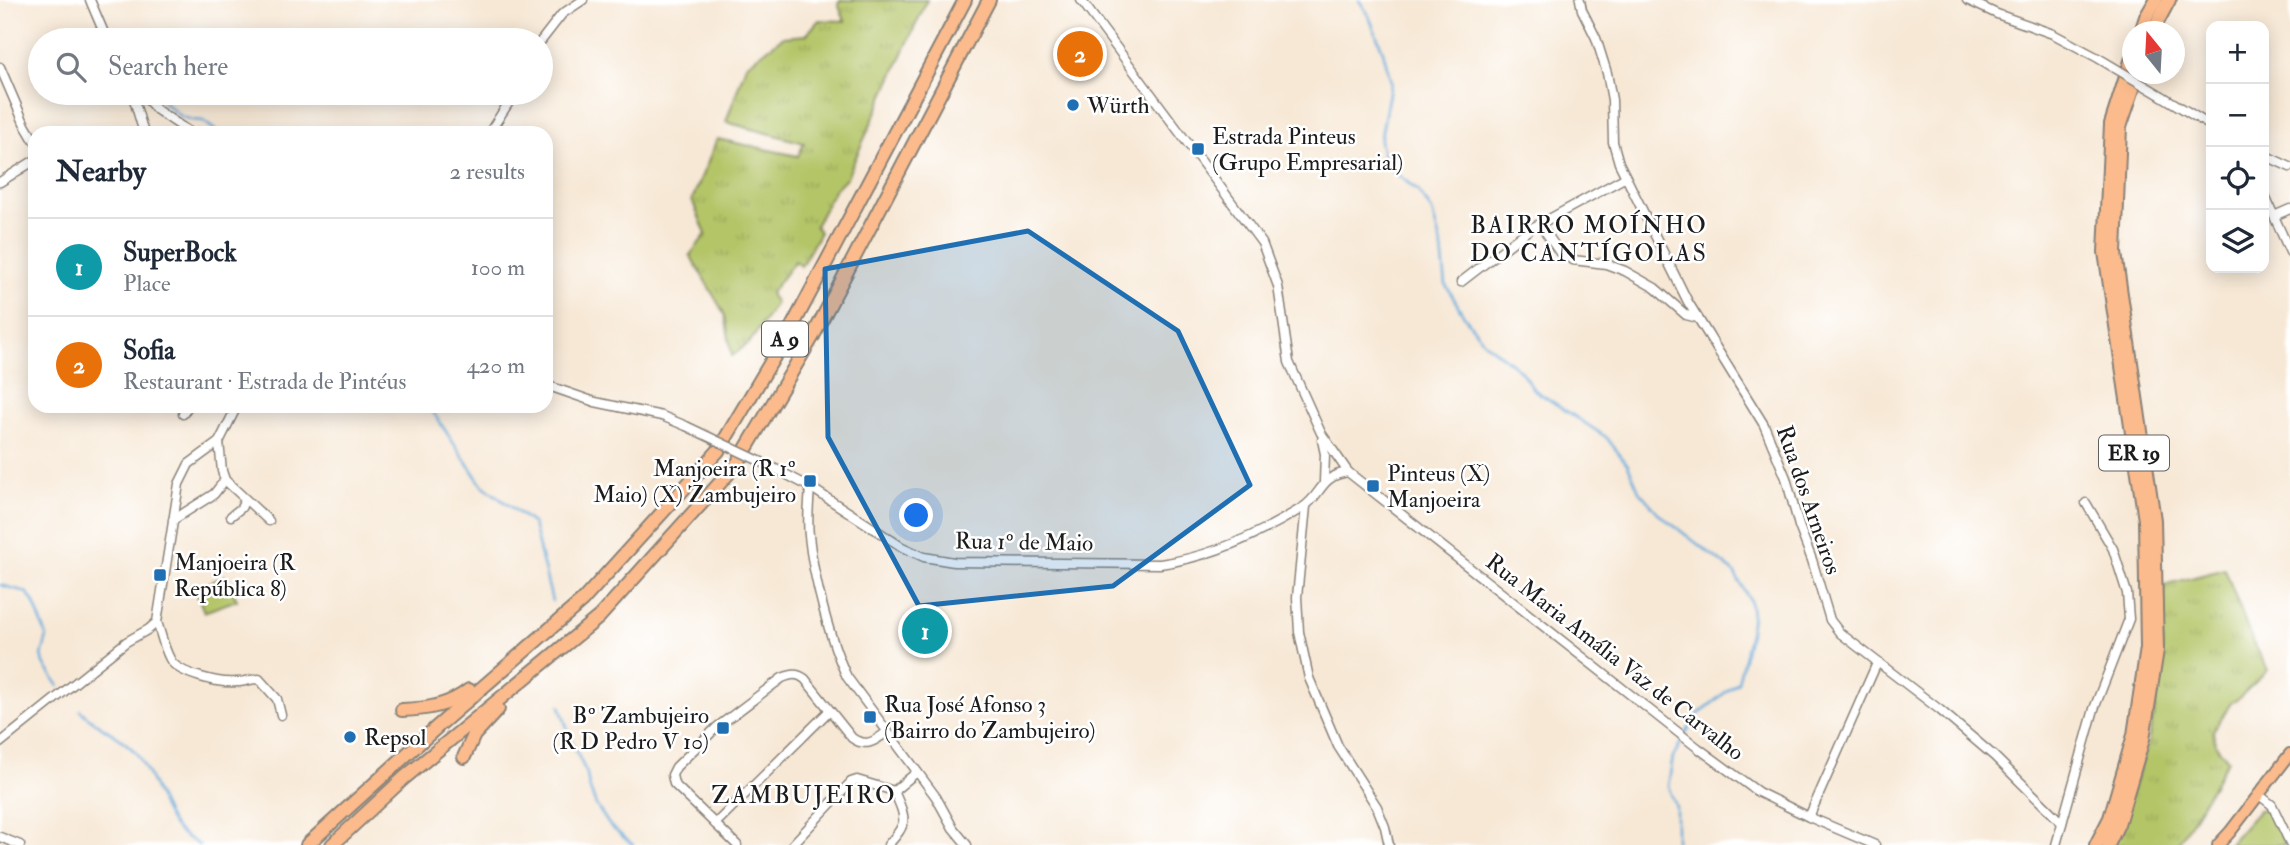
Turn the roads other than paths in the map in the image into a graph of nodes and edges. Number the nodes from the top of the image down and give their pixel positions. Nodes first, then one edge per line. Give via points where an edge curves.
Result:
1 (90, 0) edge
2 (583, 0) edge
3 (965, 0) edge
4 (989, 0) edge
5 (1081, 0) edge
6 (1580, 0) edge
7 (1967, 0) edge
8 (2157, 0) edge
9 (2169, 0) edge
10 (2145, 21) edge
11 (2158, 21) edge
12 (102, 28) edge
13 (551, 28) edge
14 (0, 67) edge
15 (2124, 84) edge
16 (2135, 84) edge
17 (136, 105) edge
18 (152, 105) edge
19 (507, 105) edge
20 (2206, 123) edge
21 (142, 126) edge
22 (181, 126) edge
23 (494, 126) edge
24 (28, 130) edge
25 (2269, 157) edge
26 (28, 164) edge
27 (2290, 167) edge
28 (1626, 177) junction
29 (0, 182) edge
30 (2269, 205) edge
31 (2290, 209) edge
32 (2274, 216) junction
33 (1540, 224) junction
34 (2290, 252) edge
35 (1461, 282) dead end
36 (1698, 318) junction
37 (553, 387) edge
38 (234, 413) edge
39 (1321, 433) junction
40 (219, 442) junction
41 (1348, 472) junction
42 (225, 480) junction
43 (1324, 482) junction
44 (810, 487) junction
45 (245, 499) junction
46 (2086, 503) dead end
47 (1306, 506) junction
48 (231, 516) dead end
49 (173, 520) junction
50 (269, 521) dead end
51 (157, 622) junction
52 (526, 649) junction
53 (1877, 663) junction
54 (533, 670) junction
55 (402, 710) dead end
56 (829, 711) junction
57 (281, 715) dead end
58 (887, 732) junction
59 (0, 743) edge
60 (464, 757) dead end
61 (2289, 760) edge
62 (917, 772) junction
63 (894, 791) junction
64 (2258, 794) junction
65 (1809, 817) junction
66 (2062, 823) junction
67 (715, 824) junction
68 (0, 836) edge
69 (2290, 843) edge
70 (20, 845) edge
71 (307, 845) edge
72 (332, 845) edge
73 (737, 845) edge
74 (792, 845) edge
75 (888, 845) edge
76 (967, 845) edge
77 (1390, 845) edge
78 (1875, 845) edge
79 (2056, 845) edge
80 (2096, 845) edge
81 (2108, 845) edge
82 (2218, 845) edge

1 - 12 street
2 - 13 street
3 - 52 highway, A 9 via 793,325 718,451 582,601
4 - 54 highway, A 9 via 813,336 737,464 599,617
5 - 39 street via 1262,243 1278,286 1289,362
6 - 28 street, Rua dos Arneiros via 1607,73 1613,142
7 - 20 street, bridge via 2053,34
8 - 10 highway
9 - 11 highway
14 - 24 street
15 - 80 highway, ER 19 via 2110,124 2105,252 2145,520 2147,648 2134,735 2110,818
16 - 81 highway, ER 19 via 2120,127 2115,253 2154,520 2157,650 2143,738
17 - 21 street
18 - 22 street
19 - 23 street
25 - 27 street
26 - 29 street
28 - 33 street
28 - 36 street, Rua dos Arneiros
30 - 32 street
31 - 32 street
32 - 34 street
33 - 35 street
33 - 36 street via 1560,253 1625,271 1655,288 1686,315
36 - 53 street, Rua dos Arneiros via 1764,425 1786,478 1830,620
37 - 44 street, Rua 1º de Maio, bridge via 662,416
38 - 40 street
39 - 41 street, Rua Maria Amália Vaz de Carvalho
39 - 43 street
40 - 42 street
40 - 49 street via 189,464 179,484
41 - 43 street
41 - 65 street, Rua Maria Amália Vaz de Carvalho via 1698,748 1758,792
42 - 45 street
42 - 49 street via 214,494
43 - 47 street, Rua 1º de Maio
44 - 47 street, Rua 1º de Maio via 902,547 954,562 1160,564 1187,560
44 - 58 street via 808,535 839,661
45 - 48 street
45 - 50 street
46 - 66 street via 2116,558 2129,619 2094,709
47 - 77 street via 1297,597 1309,678 1338,746 1377,807
49 - 51 street
51 - 57 street via 174,666 234,683 259,679 276,699
51 - 59 street via 125,642
52 - 55 highway via 458,698 438,706
52 - 71 highway, A 9
53 - 65 street
53 - 66 street, Rua dos Arneiros via 1941,710
54 - 60 highway via 474,735
54 - 72 highway, A 9
56 - 58 street via 859,743 868,744
56 - 67 street
56 - 67 street via 806,679 791,674 716,728 676,767 672,780
58 - 62 street
61 - 64 main road
62 - 63 street
62 - 76 street
63 - 74 street via 851,782
63 - 75 street via 905,815 904,828
64 - 69 street via 2272,805
64 - 82 main road
65 - 78 street, Rua Maria Amália Vaz de Carvalho
66 - 79 street
67 - 73 street
68 - 70 street

